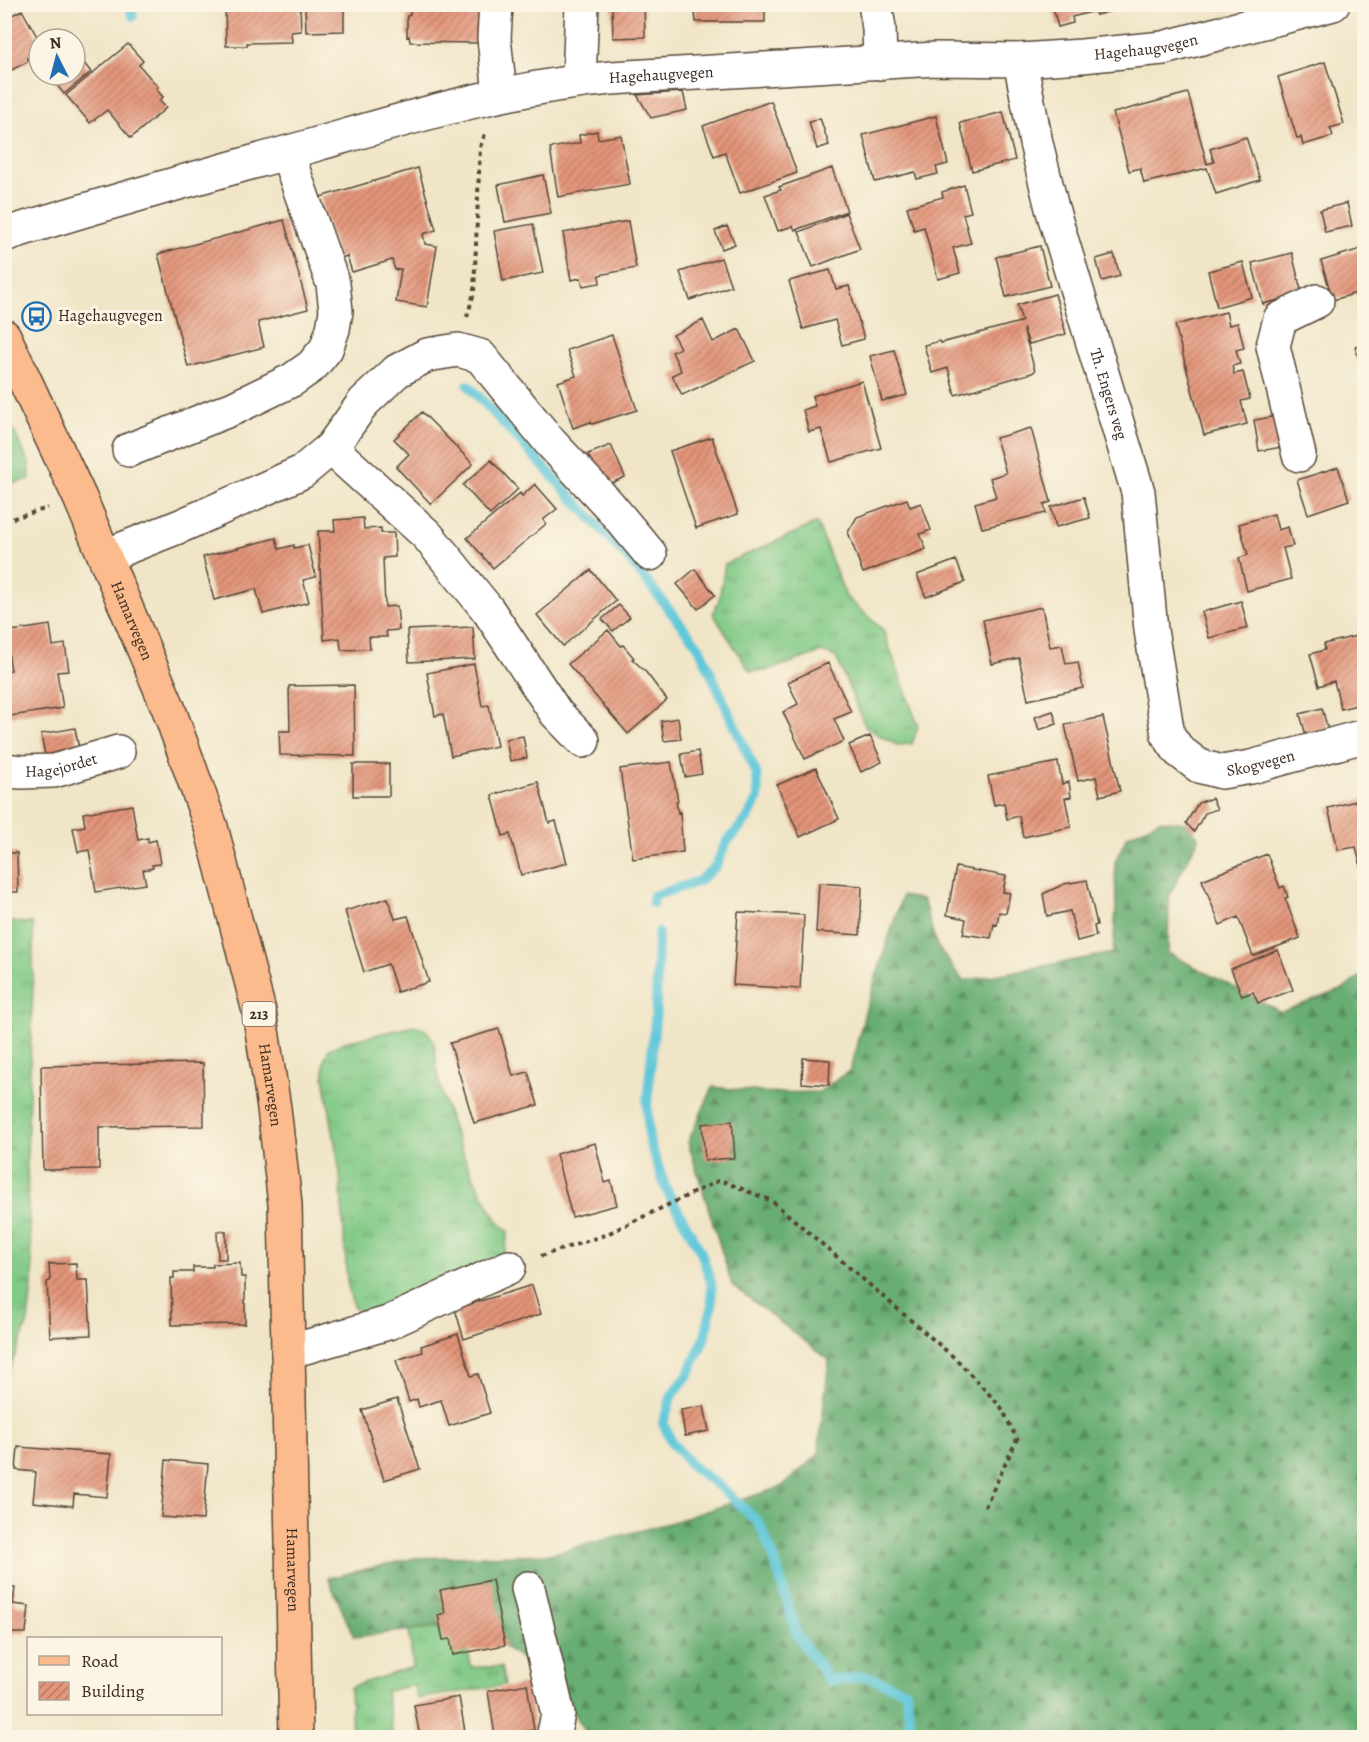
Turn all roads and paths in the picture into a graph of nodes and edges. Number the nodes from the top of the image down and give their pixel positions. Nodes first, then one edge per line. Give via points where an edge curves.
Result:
1 (496, 4) edge
2 (582, 4) edge
3 (874, 4) edge
4 (1333, 4) edge
5 (1020, 60) junction
6 (880, 63) junction
7 (579, 81) junction
8 (500, 94) junction
9 (287, 153) junction
10 (4, 235) edge
11 (1317, 301) dead end
12 (4, 336) edge
13 (458, 350) junction
14 (331, 448) junction
15 (129, 450) dead end
16 (1299, 455) dead end
17 (80, 498) junction
18 (4, 521) edge
19 (650, 554) dead end
20 (105, 556) junction
21 (1168, 735) joint
22 (1365, 736) edge
23 (583, 741) dead end
24 (118, 752) dead end
25 (4, 770) edge
26 (508, 1267) joint
27 (288, 1352) junction
28 (985, 1508) dead end
29 (528, 1588) dead end
30 (296, 1737) edge
31 (553, 1737) edge

1 - 8 street via 494,38
2 - 7 street
3 - 6 street
4 - 5 street, Hagehaugvegen via 1163,48
5 - 6 street, Hagehaugvegen via 936,58
5 - 21 street, Th. Engers veg via 1052,208 1138,492 1151,630
6 - 7 street, Hagehaugvegen
7 - 8 street, Hagehaugvegen
8 - 9 street, Hagehaugvegen
8 - 13 path via 480,147 474,293
9 - 10 street, Hagehaugvegen
9 - 15 street via 333,284 336,311 326,349 312,366 292,380
11 - 16 street via 1280,319 1273,346
12 - 17 main road, Hamarvegen / 213
13 - 14 street via 427,355 397,370 364,402
13 - 19 street via 480,356
14 - 20 street via 302,472
14 - 23 street via 427,535 488,610 556,712
17 - 18 path
17 - 20 main road, Hamarvegen / 213
20 - 27 main road, Hamarvegen / 213 via 168,707 211,827 258,1011 285,1204
21 - 22 street, Skogvegen via 1179,751 1199,766 1222,772
24 - 25 street, Hagejordet via 54,771
26 - 27 street via 388,1323
26 - 28 path via 605,1235 720,1180 772,1200 957,1360 1001,1407 1017,1439
27 - 30 main road, Hamarvegen / 213
29 - 31 street via 558,1714

